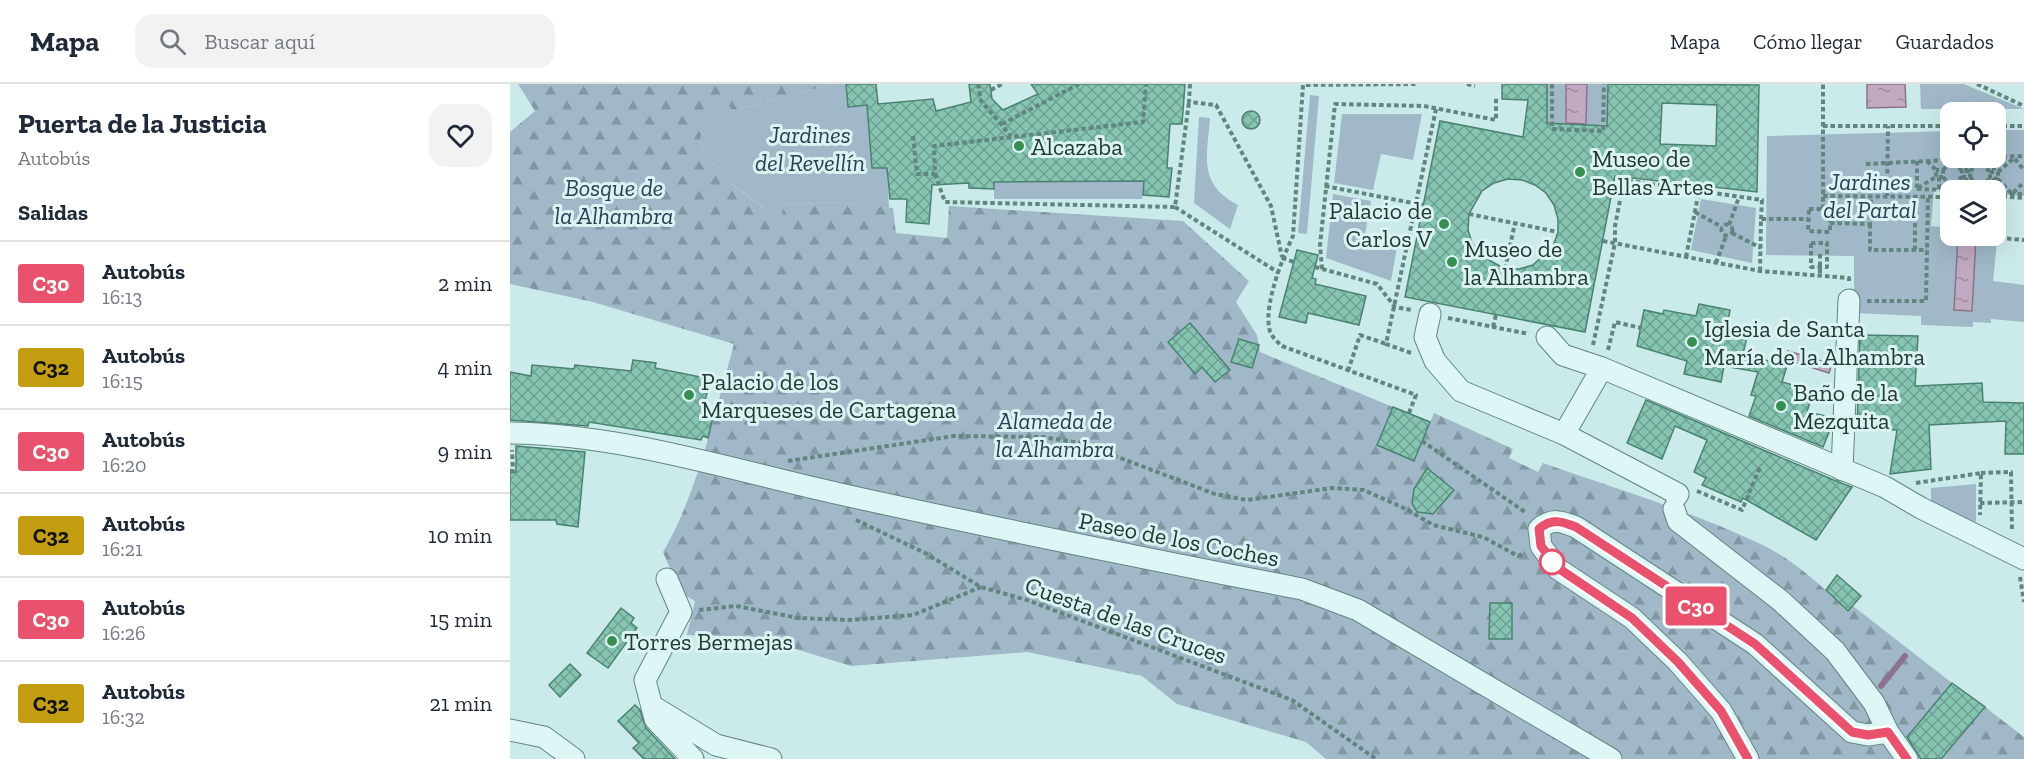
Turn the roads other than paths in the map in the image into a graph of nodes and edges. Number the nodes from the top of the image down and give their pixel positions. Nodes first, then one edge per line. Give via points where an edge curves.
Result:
1 (1849, 300) road end
2 (1430, 314) road end
3 (1547, 337) road end
4 (1602, 368) junction
5 (1564, 434) junction
6 (511, 437) edge
7 (1842, 470) junction
8 (2019, 556) edge
9 (667, 579) dead end
10 (651, 705) junction
11 (510, 730) edge
12 (1888, 732) junction
13 (574, 759) edge
14 (693, 759) edge
15 (771, 759) edge
16 (1611, 759) edge
17 (1748, 759) edge
18 (1907, 759) edge

1 - 7 street
2 - 5 street via 1425,337 1435,361 1461,391
3 - 4 street via 1563,355
4 - 5 street
4 - 7 street
5 - 12 street via 1678,494 1678,521 1781,601 1835,651 1874,703
6 - 16 street, Paseo de los Coches via 547,434 616,442 1104,551 1302,589 1358,610
7 - 8 street via 1885,487
9 - 10 street via 681,612 645,680
10 - 14 street via 655,719
10 - 15 street via 716,745
11 - 13 street via 544,737
12 - 17 street via 1852,732 1755,644 1576,527 1558,520 1539,529 1541,546 1558,568 1632,618 1678,662 1721,711
12 - 18 street

